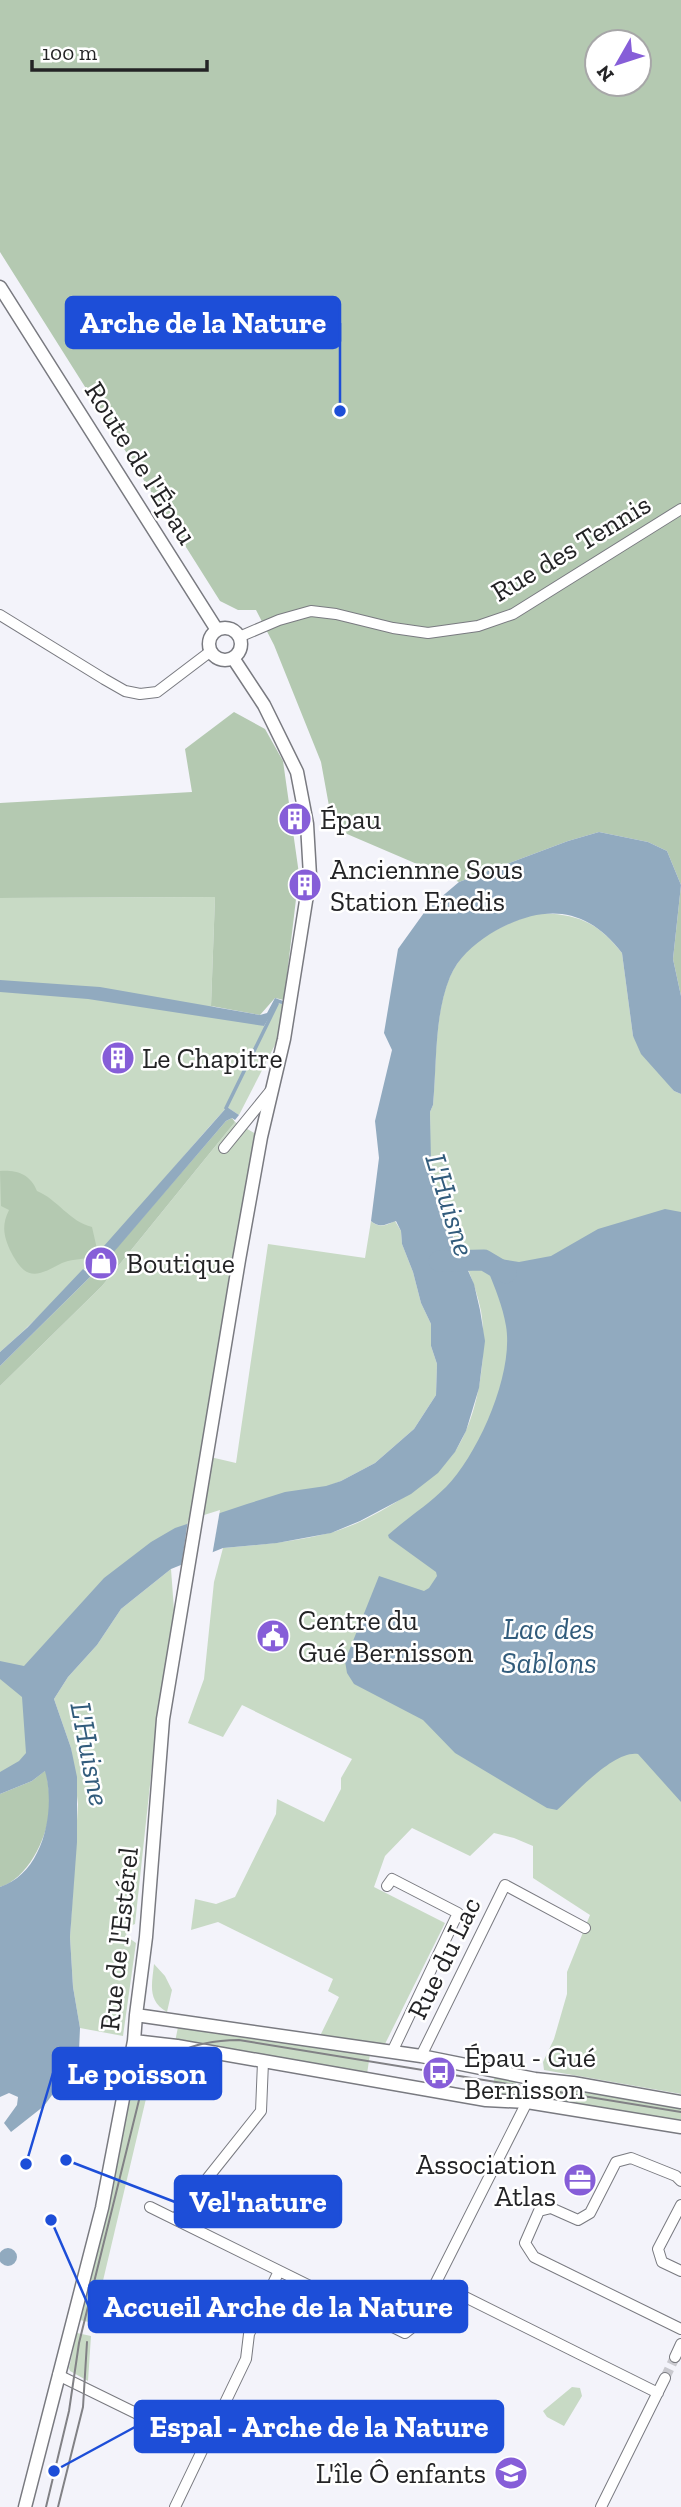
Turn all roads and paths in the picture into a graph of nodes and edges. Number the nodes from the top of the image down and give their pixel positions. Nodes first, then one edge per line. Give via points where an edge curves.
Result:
1 (0, 287) edge
2 (681, 509) edge
3 (0, 615) edge
4 (217, 630) junction
5 (239, 637) junction
6 (211, 652) junction
7 (233, 657) junction
8 (273, 1088) junction
9 (224, 1148) dead end
10 (387, 1886) dead end
11 (585, 1928) dead end
12 (135, 2015) junction
13 (134, 2041) junction
14 (393, 2052) junction
15 (421, 2056) junction
16 (263, 2062) junction
17 (534, 2079) junction
18 (527, 2102) junction
19 (681, 2102) edge
20 (681, 2127) edge
21 (681, 2181) edge
22 (681, 2205) edge
23 (150, 2207) dead end
24 (175, 2219) junction
25 (279, 2271) junction
26 (681, 2271) edge
27 (437, 2283) junction
28 (681, 2329) edge
29 (681, 2344) edge
30 (675, 2357) dead end
31 (58, 2375) junction
32 (665, 2378) tunnel mouth
33 (658, 2393) junction
34 (205, 2447) junction
35 (25, 2507) edge
36 (175, 2507) edge
37 (601, 2507) edge

1 - 4 street, Route de l'Épau
2 - 5 street, Rue des Tennis via 513,614 478,626 428,632 311,611
3 - 6 street via 125,691 140,694 157,692
4 - 5 street via 231,629
4 - 6 street via 210,638
5 - 7 street via 240,648
6 - 7 street via 219,659
7 - 8 street via 279,732 297,772 307,824 310,876
8 - 9 street
8 - 12 street, Rue de l'Estérel via 163,1719 146,1937
10 - 14 street, Rue du Lac via 392,1879 458,1913
11 - 15 street, Rue du Lac via 505,1885
12 - 13 street, Rue de l'Estérel
12 - 14 street
13 - 16 street
13 - 31 street, Rue de l'Estérel via 102,2208
14 - 15 street
15 - 17 street
16 - 18 street via 486,2100
16 - 24 street via 261,2111
17 - 18 street
17 - 19 street
18 - 20 street
18 - 27 street
21 - 28 street via 631,2158 616,2162 590,2213 578,2220 551,2208 539,2211 525,2243 534,2257
22 - 26 street via 658,2249 662,2262
23 - 24 street
24 - 25 street
25 - 27 street via 405,2333 414,2326
25 - 34 street via 249,2334 246,2359
27 - 33 street
29 - 30 street
31 - 34 street
31 - 35 street, Rue de l'Estérel
32 - 33 street
33 - 37 street
34 - 36 street

